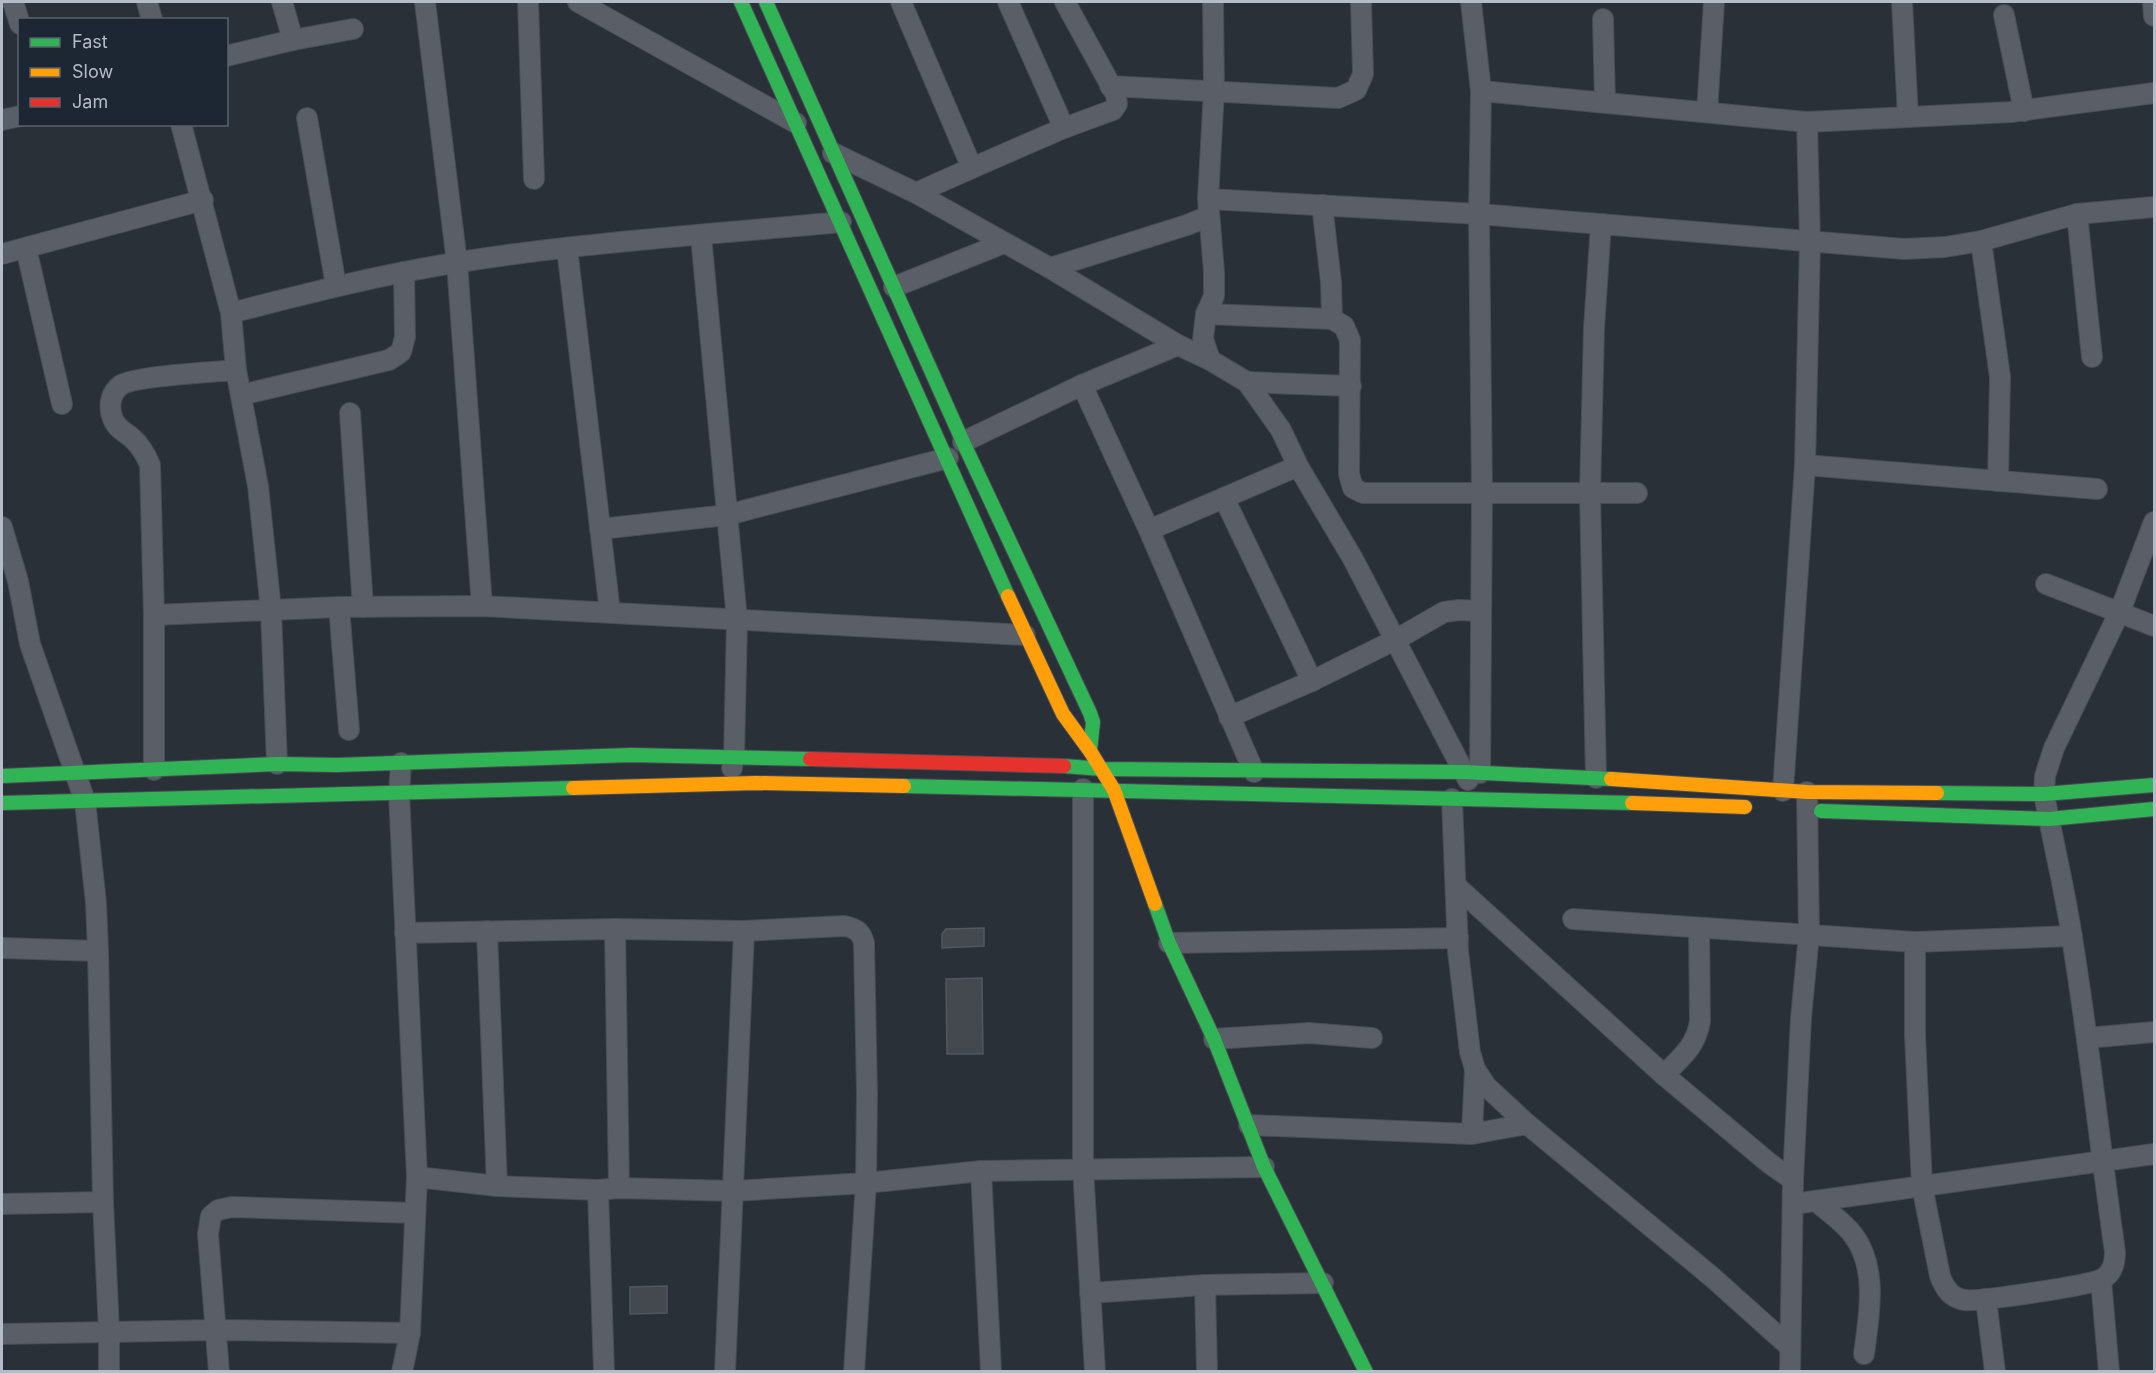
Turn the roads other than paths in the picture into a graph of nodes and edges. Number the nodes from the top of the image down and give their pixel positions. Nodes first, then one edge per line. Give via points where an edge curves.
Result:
1 (13, 2) edge
2 (147, 2) edge
3 (282, 2) edge
4 (425, 2) edge
5 (528, 2) edge
6 (578, 2) edge
7 (741, 2) edge
8 (766, 2) edge
9 (901, 2) edge
10 (1008, 2) edge
11 (1065, 2) edge
12 (1213, 2) edge
13 (1361, 2) edge
14 (1471, 2) edge
15 (1714, 2) edge
16 (1902, 2) edge
17 (2153, 2) edge
18 (604, 10) edge
19 (2004, 15) dead end
20 (2154, 16) edge
21 (18, 18) edge
22 (151, 18) edge
23 (1604, 19) dead end
24 (353, 29) dead end
25 (293, 40) junction
26 (228, 56) edge
27 (1110, 86) junction
28 (1214, 90) junction
29 (1481, 91) junction
30 (2154, 93) edge
31 (1605, 102) junction
32 (2024, 111) junction
33 (1707, 112) junction
34 (18, 116) edge
35 (1908, 117) junction
36 (307, 118) dead end
37 (2, 120) edge
38 (1807, 122) junction
39 (796, 123) junction
40 (182, 126) edge
41 (1064, 128) junction
42 (836, 156) junction
43 (972, 168) junction
44 (534, 179) dead end
45 (916, 194) junction
46 (203, 200) junction
47 (1322, 205) junction
48 (2154, 207) edge
49 (1209, 208) junction
50 (1479, 214) junction
51 (2077, 214) junction
52 (841, 222) junction
53 (1601, 224) junction
54 (701, 236) junction
55 (1810, 241) junction
56 (1981, 241) junction
57 (1004, 243) junction
58 (26, 248) junction
59 (567, 248) junction
60 (2, 254) edge
61 (458, 263) junction
62 (1050, 268) junction
63 (404, 272) junction
64 (336, 286) junction
65 (894, 287) junction
66 (231, 313) junction
67 (1206, 314) junction
68 (1332, 319) junction
69 (1178, 345) junction
70 (2092, 357) dead end
71 (1210, 360) junction
72 (236, 369) junction
73 (1247, 382) junction
74 (1082, 385) junction
75 (1351, 386) junction
76 (241, 395) junction
77 (62, 404) dead end
78 (350, 413) dead end
79 (963, 442) junction
80 (948, 458) junction
81 (1805, 465) junction
82 (1298, 466) junction
83 (1998, 481) junction
84 (2097, 489) dead end
85 (1482, 492) junction
86 (1590, 493) junction
87 (1637, 494) dead end
88 (1224, 498) junction
89 (727, 515) junction
90 (2154, 522) edge
91 (2, 527) edge
92 (600, 529) junction
93 (1149, 530) junction
94 (10, 583) edge
95 (2046, 584) dead end
96 (482, 606) junction
97 (339, 607) junction
98 (363, 607) junction
99 (271, 610) junction
100 (1481, 611) junction
101 (2120, 611) junction
102 (610, 612) junction
103 (154, 615) junction
104 (737, 620) junction
105 (2154, 626) edge
106 (1025, 634) junction
107 (1397, 639) junction
108 (1312, 681) junction
109 (1229, 717) junction
110 (349, 730) dead end
111 (1090, 751) junction
112 (734, 757) junction
113 (400, 763) junction
114 (277, 764) junction
115 (1102, 769) junction
116 (154, 770) junction
117 (1254, 772) junction
118 (76, 773) junction
119 (1472, 773) junction
120 (2, 776) edge
121 (1596, 778) junction
122 (728, 784) junction
123 (2154, 785) edge
124 (1083, 789) junction
125 (1114, 790) junction
126 (1783, 791) junction
127 (399, 793) junction
128 (2044, 794) junction
129 (1452, 799) junction
130 (1479, 799) junction
131 (85, 801) junction
132 (2, 803) edge
133 (1804, 804) junction
134 (1763, 808) dead end
135 (2154, 809) edge
136 (2049, 819) junction
137 (1456, 886) junction
138 (1573, 919) dead end
139 (1699, 928) junction
140 (615, 929) junction
141 (487, 932) junction
142 (744, 932) junction
143 (405, 933) junction
144 (1809, 934) junction
145 (2072, 936) junction
146 (1458, 938) junction
147 (1916, 942) junction
148 (1169, 943) junction
149 (2, 948) edge
150 (98, 951) junction
151 (2154, 1032) edge
152 (1372, 1038) dead end
153 (2087, 1038) junction
154 (1214, 1039) junction
155 (1475, 1069) junction
156 (1664, 1075) junction
157 (1527, 1124) junction
158 (1249, 1125) junction
159 (1472, 1134) junction
160 (2154, 1154) edge
161 (2102, 1162) junction
162 (1264, 1167) junction
163 (1083, 1168) junction
164 (981, 1171) junction
165 (417, 1177) junction
166 (1793, 1180) junction
167 (866, 1183) junction
168 (497, 1186) junction
169 (1922, 1186) junction
170 (619, 1188) junction
171 (598, 1190) junction
172 (734, 1191) junction
173 (1816, 1201) junction
174 (103, 1202) junction
175 (2, 1204) edge
176 (1793, 1204) junction
177 (414, 1213) junction
178 (2100, 1280) junction
179 (1323, 1283) junction
180 (1205, 1286) junction
181 (1090, 1293) junction
182 (1986, 1299) junction
183 (216, 1330) junction
184 (110, 1331) junction
185 (410, 1333) junction
186 (2, 1334) edge
187 (1789, 1346) junction
188 (1864, 1354) dead end
189 (109, 1371) edge
190 (219, 1371) edge
191 (402, 1371) edge
192 (604, 1371) edge
193 (725, 1371) edge
194 (854, 1371) edge
195 (991, 1371) edge
196 (1095, 1371) edge
197 (1207, 1371) edge
198 (1366, 1371) edge
199 (1790, 1371) edge
200 (1995, 1371) edge
201 (2109, 1371) edge

1 - 21 street
2 - 22 street
3 - 25 street
4 - 61 street
5 - 44 street
6 - 18 street
7 - 39 street
8 - 42 street
9 - 43 street
10 - 41 street
11 - 27 street
12 - 28 street
13 - 28 street via 1363,74 1356,90 1338,98
14 - 29 street
15 - 33 street
16 - 35 street
17 - 20 street
18 - 39 street
19 - 32 street
23 - 31 street
24 - 25 street
25 - 26 street
27 - 28 street
27 - 41 street via 1116,95 1113,110
28 - 49 street
29 - 31 street
29 - 50 street
30 - 32 street
31 - 33 street
32 - 35 street
33 - 38 street
34 - 37 street
35 - 38 street
36 - 64 street
38 - 55 street
39 - 42 street
39 - 52 street
40 - 46 street
41 - 43 street
42 - 45 street
42 - 65 street
43 - 45 street
45 - 57 street
46 - 58 street
46 - 66 street
47 - 49 street
47 - 50 street
47 - 68 street
48 - 51 street
49 - 62 street via 1187,225
49 - 67 street via 1214,296
50 - 53 street
50 - 85 street
51 - 56 street
51 - 70 street
52 - 54 street
52 - 80 street
53 - 55 street
53 - 86 street
54 - 59 street
54 - 89 street
55 - 56 street via 1904,249
55 - 81 street
56 - 83 street via 2000,377
57 - 62 street
57 - 65 street
58 - 60 street
58 - 77 street
59 - 61 street
59 - 92 street
61 - 63 street
61 - 96 street
62 - 69 street
63 - 64 street
63 - 76 street via 405,337 400,352 389,360
64 - 66 street
65 - 79 street
66 - 72 street
67 - 68 street
67 - 71 street via 1203,339
68 - 75 street via 1344,326 1350,340
69 - 71 street
69 - 74 street
71 - 73 street
72 - 76 street
72 - 103 street via 140,380 123,384 114,392 110,405 117,428 142,449 150,465
73 - 75 street
73 - 82 street via 1281,430
74 - 79 street
74 - 93 street
75 - 85 street via 1349,474 1353,488 1363,493 1388,494
76 - 99 street via 258,486
78 - 98 street
79 - 111 street via 1090,713
80 - 89 street
80 - 106 street
81 - 83 street
81 - 126 street
82 - 88 street
82 - 107 street
83 - 84 street
85 - 86 street
85 - 100 street
86 - 87 street
86 - 121 street
88 - 93 street
88 - 108 street
89 - 92 street
89 - 104 street
90 - 101 street
91 - 94 street
92 - 102 street
93 - 109 street
94 - 118 street
95 - 101 street
96 - 98 street
96 - 102 street
97 - 98 street
97 - 99 street
97 - 110 street
99 - 103 street
99 - 114 street
100 - 107 street via 1444,612
100 - 119 street
101 - 105 street
101 - 128 street via 2054,748
102 - 104 street
103 - 116 street
104 - 106 street
104 - 112 street
106 - 111 street via 1063,714
107 - 108 street
107 - 119 street
108 - 109 street
109 - 117 street
111 - 115 street
112 - 113 street via 631,755
112 - 115 street
112 - 122 street
113 - 114 street
113 - 127 street
114 - 116 street
115 - 117 street
115 - 125 street
116 - 118 street
117 - 119 street
118 - 120 street
118 - 131 street
119 - 121 street
119 - 130 street
121 - 126 street
122 - 124 street
122 - 127 street
123 - 128 street
124 - 125 street
124 - 163 street
125 - 129 street
125 - 148 street
126 - 133 street
127 - 131 street
127 - 143 street
128 - 133 street
128 - 136 street
129 - 130 street
129 - 137 street
130 - 134 street
131 - 132 street
131 - 150 street
133 - 136 street
133 - 144 street
135 - 136 street
136 - 145 street
137 - 146 street
137 - 156 street
138 - 139 street
139 - 144 street
139 - 156 street via 1698,1035
140 - 141 street
140 - 142 street
140 - 170 street
141 - 143 street
141 - 168 street
142 - 167 street via 844,926 862,934
142 - 172 street
143 - 165 street
144 - 147 street
144 - 166 street
145 - 147 street
145 - 153 street
146 - 148 street
146 - 155 street
147 - 169 street via 1915,1035
148 - 154 street
149 - 150 street
150 - 174 street
151 - 153 street
152 - 154 street via 1310,1033
153 - 161 street
154 - 158 street
155 - 157 street via 1486,1086
155 - 159 street
156 - 166 street
157 - 159 street
157 - 187 street
158 - 159 street
158 - 162 street
160 - 161 street
161 - 169 street
161 - 178 street via 2115,1259
162 - 163 street
162 - 179 street
163 - 164 street
163 - 181 street
164 - 167 street
164 - 195 street
165 - 168 street
165 - 177 street
166 - 176 street
167 - 172 street
167 - 194 street
168 - 171 street
169 - 173 street
169 - 182 street via 1944,1288 1965,1300
170 - 171 street
170 - 172 street
171 - 192 street
172 - 193 street
173 - 176 street
173 - 188 street via 1845,1226 1861,1249 1870,1288
174 - 175 street
174 - 184 street
176 - 187 street
177 - 183 street via 232,1207 218,1210 211,1216 208,1234
177 - 185 street
178 - 182 street
178 - 201 street
179 - 180 street
179 - 198 street
180 - 181 street
180 - 197 street
181 - 196 street
182 - 200 street
183 - 184 street
183 - 185 street
183 - 190 street
184 - 186 street
184 - 189 street
185 - 191 street
187 - 199 street

